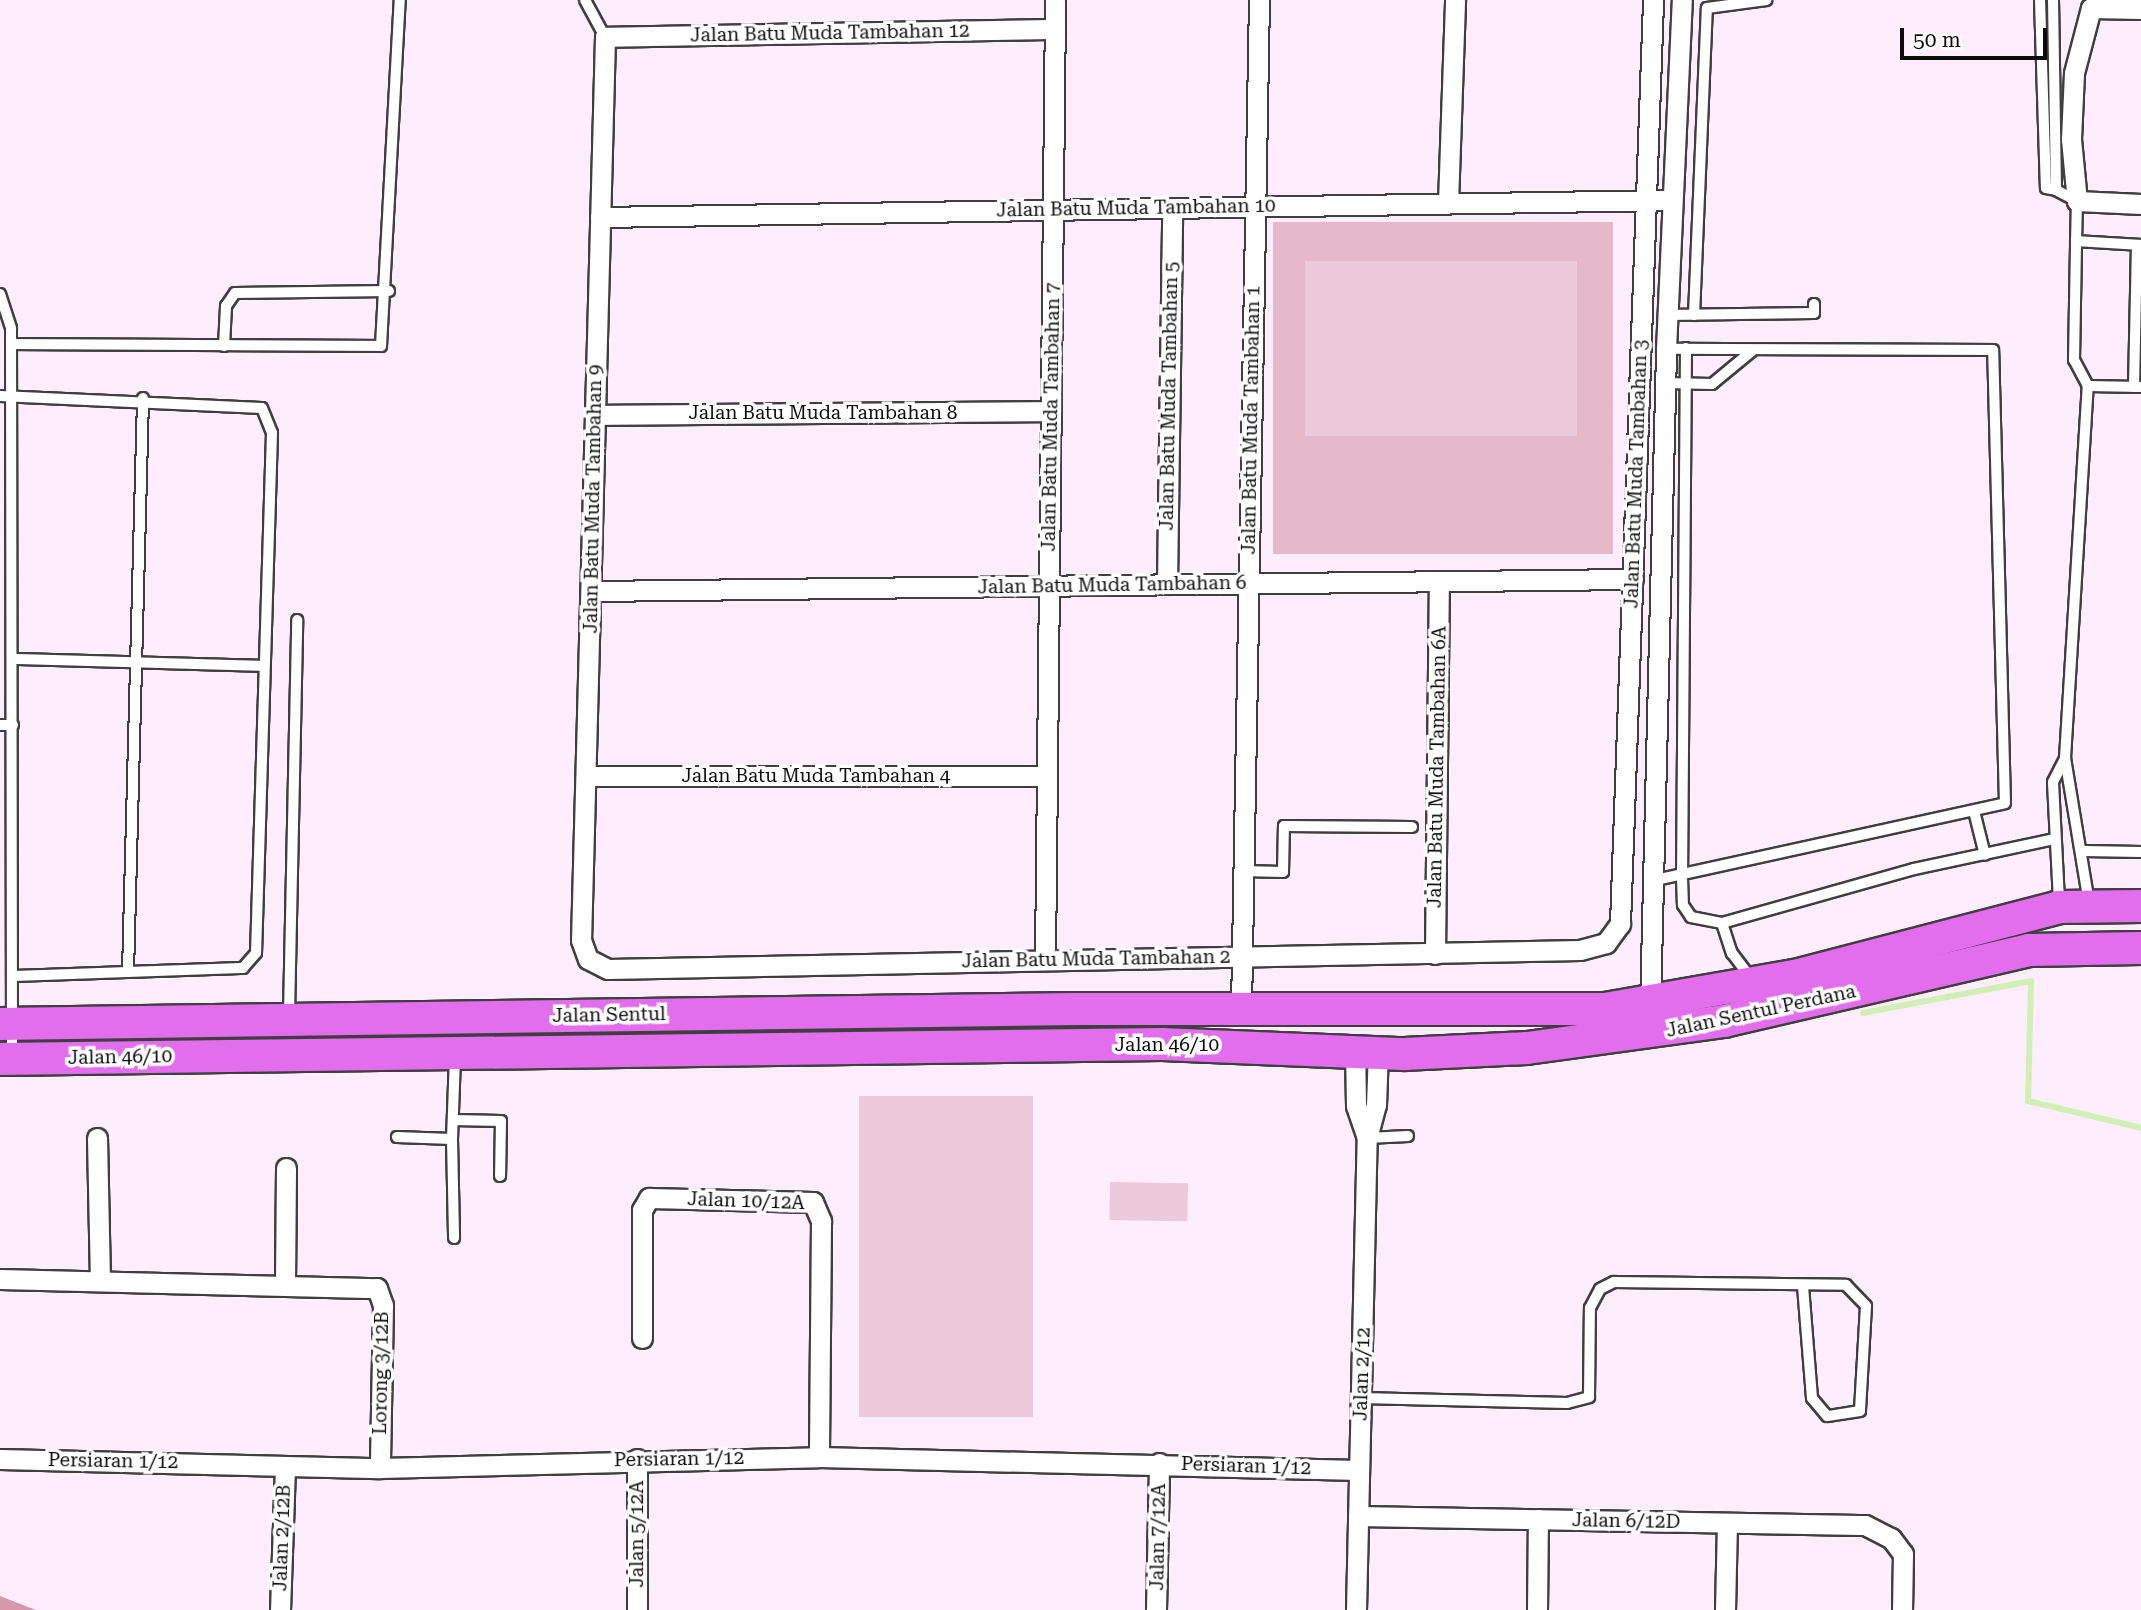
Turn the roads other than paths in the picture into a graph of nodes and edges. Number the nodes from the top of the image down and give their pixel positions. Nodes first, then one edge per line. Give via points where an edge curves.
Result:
1 (400, 0) edge
2 (585, 0) edge
3 (1055, 0) edge
4 (1259, 0) edge
5 (1455, 0) edge
6 (1653, 0) edge
7 (1682, 0) edge
8 (1766, 0) edge
9 (2040, 0) edge
10 (2053, 0) edge
11 (2141, 9) edge
12 (1055, 29) junction
13 (605, 37) junction
14 (2056, 190) junction
15 (1646, 200) junction
16 (1672, 200) junction
17 (2077, 201) junction
18 (1448, 204) junction
19 (2141, 204) edge
20 (1255, 206) junction
21 (1172, 208) junction
22 (1053, 210) junction
23 (600, 217) junction
24 (2076, 241) junction
25 (2139, 245) edge
26 (389, 290) junction
27 (0, 295) edge
28 (1814, 304) dead end
29 (1694, 315) junction
30 (1667, 316) junction
31 (5, 328) edge
32 (2138, 333) edge
33 (11, 344) junction
34 (224, 346) junction
35 (1686, 348) junction
36 (1665, 349) junction
37 (1752, 351) junction
38 (1664, 383) junction
39 (1685, 383) junction
40 (2088, 386) junction
41 (2137, 387) edge
42 (0, 396) edge
43 (12, 396) junction
44 (143, 398) junction
45 (1051, 411) junction
46 (595, 415) junction
47 (1658, 578) junction
48 (1633, 579) junction
49 (1684, 579) junction
50 (1439, 581) junction
51 (1167, 584) junction
52 (1248, 584) junction
53 (1049, 586) junction
54 (591, 591) junction
55 (13, 603) junction
56 (0, 604) edge
57 (297, 621) dead end
58 (14, 659) junction
59 (136, 663) junction
60 (261, 666) junction
61 (0, 725) edge
62 (13, 725) junction
63 (2065, 758) junction
64 (586, 776) junction
65 (1047, 776) junction
66 (1974, 811) junction
67 (1412, 827) dead end
68 (2054, 839) junction
69 (2084, 851) junction
70 (2141, 852) edge
71 (1985, 855) junction
72 (1243, 871) junction
73 (1682, 878) junction
74 (1649, 881) junction
75 (2141, 906) edge
76 (2079, 913) junction
77 (1722, 923) junction
78 (1606, 943) joint
79 (2133, 948) edge
80 (2029, 950) junction
81 (1435, 954) junction
82 (1242, 956) junction
83 (588, 958) joint
84 (1045, 960) junction
85 (128, 972) junction
86 (12, 976) junction
87 (1752, 979) junction
88 (1650, 1006) junction
89 (1404, 1007) junction
90 (1334, 1008) junction
91 (1076, 1009) joint
92 (1241, 1009) junction
93 (289, 1020) junction
94 (141, 1022) joint
95 (6, 1023) edge
96 (1186, 1044) junction
97 (1367, 1044) junction
98 (978, 1046) joint
99 (1289, 1046) junction
100 (455, 1053) junction
101 (239, 1055) joint
102 (6, 1059) edge
103 (453, 1120) junction
104 (1408, 1136) dead end
105 (397, 1137) dead end
106 (97, 1138) dead end
107 (1367, 1138) junction
108 (452, 1139) junction
109 (286, 1168) dead end
110 (500, 1176) dead end
111 (454, 1238) dead end
112 (0, 1279) edge
113 (100, 1279) junction
114 (285, 1284) junction
115 (1803, 1287) junction
116 (642, 1338) dead end
117 (1361, 1398) junction
118 (819, 1457) junction
119 (0, 1459) edge
120 (637, 1459) junction
121 (1159, 1463) junction
122 (285, 1466) junction
123 (380, 1468) junction
124 (1359, 1470) junction
125 (1358, 1516) junction
126 (1538, 1519) junction
127 (1727, 1522) junction
128 (280, 1610) edge
129 (637, 1610) edge
130 (1156, 1610) edge
131 (1356, 1610) edge
132 (1536, 1610) edge
133 (1725, 1610) edge
134 (1902, 1610) edge

1 - 26 lane
2 - 13 lane
3 - 12 street, Jalan Batu Muda Tambahan 7
4 - 20 street, Jalan Batu Muda Tambahan 1
5 - 18 street
6 - 15 street, Jalan Batu Muda Tambahan 3
7 - 16 street
8 - 29 lane via 1707,8
9 - 14 lane via 2046,188
10 - 14 lane
11 - 17 street via 2091,8 2074,74
12 - 13 street, Jalan Batu Muda Tambahan 12
12 - 22 street, Jalan Batu Muda Tambahan 7
13 - 23 street, Jalan Batu Muda Tambahan 9
14 - 17 lane
15 - 16 street, Jalan Batu Muda Tambahan 10
15 - 18 street, Jalan Batu Muda Tambahan 10
15 - 48 street, Jalan Batu Muda Tambahan 3
16 - 30 street
17 - 19 street
17 - 24 lane
18 - 20 street, Jalan Batu Muda Tambahan 10
20 - 21 street, Jalan Batu Muda Tambahan 10
20 - 52 street, Jalan Batu Muda Tambahan 1
21 - 22 street, Jalan Batu Muda Tambahan 10
21 - 51 street, Jalan Batu Muda Tambahan 5
22 - 23 street, Jalan Batu Muda Tambahan 10
22 - 45 street, Jalan Batu Muda Tambahan 7
23 - 46 street, Jalan Batu Muda Tambahan 9
24 - 25 lane
24 - 40 lane via 2074,360
25 - 32 lane
26 - 34 lane via 235,293 226,306
26 - 34 lane via 386,338 373,351
27 - 31 lane
28 - 29 lane via 1814,313
29 - 30 lane
30 - 36 street
31 - 33 lane
32 - 41 lane
33 - 34 lane
33 - 43 lane
35 - 36 lane
35 - 37 lane
35 - 39 lane
36 - 38 street
37 - 39 lane via 1712,384
37 - 66 lane via 1993,350 2005,803
38 - 39 lane
38 - 47 street
39 - 49 lane
40 - 41 lane
40 - 63 lane
42 - 43 lane
43 - 44 lane
43 - 55 lane
44 - 59 lane
44 - 60 lane via 262,408 270,420
45 - 46 street, Jalan Batu Muda Tambahan 8
45 - 53 street, Jalan Batu Muda Tambahan 7
46 - 54 street, Jalan Batu Muda Tambahan 9
47 - 49 lane
47 - 74 street
48 - 50 street, Jalan Batu Muda Tambahan 6
48 - 78 street, Jalan Batu Muda Tambahan 3 via 1620,924
49 - 73 lane
50 - 52 street, Jalan Batu Muda Tambahan 6
50 - 81 street, Jalan Batu Muda Tambahan 6A
51 - 52 street, Jalan Batu Muda Tambahan 6
51 - 53 street, Jalan Batu Muda Tambahan 6
52 - 72 street, Jalan Batu Muda Tambahan 1
53 - 54 street, Jalan Batu Muda Tambahan 6
53 - 65 street, Jalan Batu Muda Tambahan 7
54 - 64 street, Jalan Batu Muda Tambahan 9
55 - 56 lane
55 - 58 lane
57 - 93 lane
58 - 59 lane
58 - 62 lane
59 - 60 lane
59 - 85 lane
60 - 85 lane via 256,953 243,968
61 - 62 lane
62 - 86 lane
63 - 68 lane via 2053,782
63 - 69 lane
64 - 65 street, Jalan Batu Muda Tambahan 4
64 - 83 street, Jalan Batu Muda Tambahan 9 via 581,940
65 - 84 street, Jalan Batu Muda Tambahan 7
66 - 71 lane
66 - 73 lane
67 - 72 lane via 1284,826 1283,872
68 - 71 lane
68 - 76 lane
69 - 70 lane
69 - 76 lane
71 - 77 lane
72 - 82 street, Jalan Batu Muda Tambahan 1
73 - 74 lane
73 - 77 lane via 1683,905 1691,917
74 - 88 street
75 - 76 main road, Jalan Sentul Perdana
76 - 79 main road
76 - 80 main road
76 - 87 main road, Jalan Sentul Perdana via 1795,975
77 - 87 lane via 1732,953
78 - 81 street, Jalan Batu Muda Tambahan 2 via 1580,950
79 - 80 main road, Jalan Sentul Perdana
80 - 97 main road, Jalan Sentul Perdana via 1622,1040
81 - 82 street, Jalan Batu Muda Tambahan 2
82 - 84 street, Jalan Batu Muda Tambahan 2
82 - 92 street, Jalan Batu Muda Tambahan 1
83 - 84 street, Jalan Batu Muda Tambahan 2 via 622,970
85 - 86 lane
86 - 95 lane
87 - 88 main road, Jalan Sentul Perdana
88 - 89 main road, Jalan Sentul Perdana via 1545,1012
89 - 90 main road
89 - 97 main road
90 - 92 main road, Jalan 46/10
90 - 97 main road
91 - 92 main road, Jalan 46/10
91 - 93 main road, Jalan Sentul
92 - 96 main road
92 - 99 main road
93 - 94 main road, Jalan Sentul
94 - 95 main road, Jalan 46/10
95 - 102 lane
96 - 98 main road, Jalan 46/10
96 - 99 main road, Jalan 46/10
97 - 99 main road, Jalan 46/10
97 - 107 street, Jalan 2/12 via 1356,1106
98 - 100 main road, Jalan Sentul
100 - 101 main road, Jalan Sentul
100 - 103 lane
101 - 102 main road, Jalan 46/10
103 - 108 lane
103 - 110 lane via 500,1121
104 - 107 lane
105 - 108 lane
106 - 113 street
107 - 117 street, Jalan 2/12
108 - 111 lane
109 - 114 street
112 - 113 street, Lorong 3/12B
113 - 114 street, Lorong 3/12B
114 - 123 street, Lorong 3/12B via 377,1288 383,1305
115 - 115 lane via 1846,1285 1866,1306 1860,1411 1827,1416 1812,1398
115 - 117 lane via 1614,1282 1600,1289 1590,1308 1589,1397 1567,1403
116 - 118 street, Jalan 10/12A via 642,1210 649,1198 813,1202 821,1221
117 - 124 street, Jalan 2/12
118 - 120 street, Persiaran 1/12
118 - 121 street, Persiaran 1/12
119 - 122 street, Persiaran 1/12
120 - 123 street, Persiaran 1/12
120 - 129 street, Jalan 5/12A
121 - 124 street, Persiaran 1/12
121 - 130 street, Jalan 7/12A
122 - 123 street, Persiaran 1/12
122 - 128 street, Jalan 2/12B
124 - 125 street, Jalan 2/12
125 - 126 street, Jalan 6/12D
125 - 131 street, Jalan 2/12
126 - 127 street, Jalan 6/12D
126 - 132 street
127 - 133 street
127 - 134 street, Jalan 6/12D via 1865,1525 1891,1538 1903,1554

